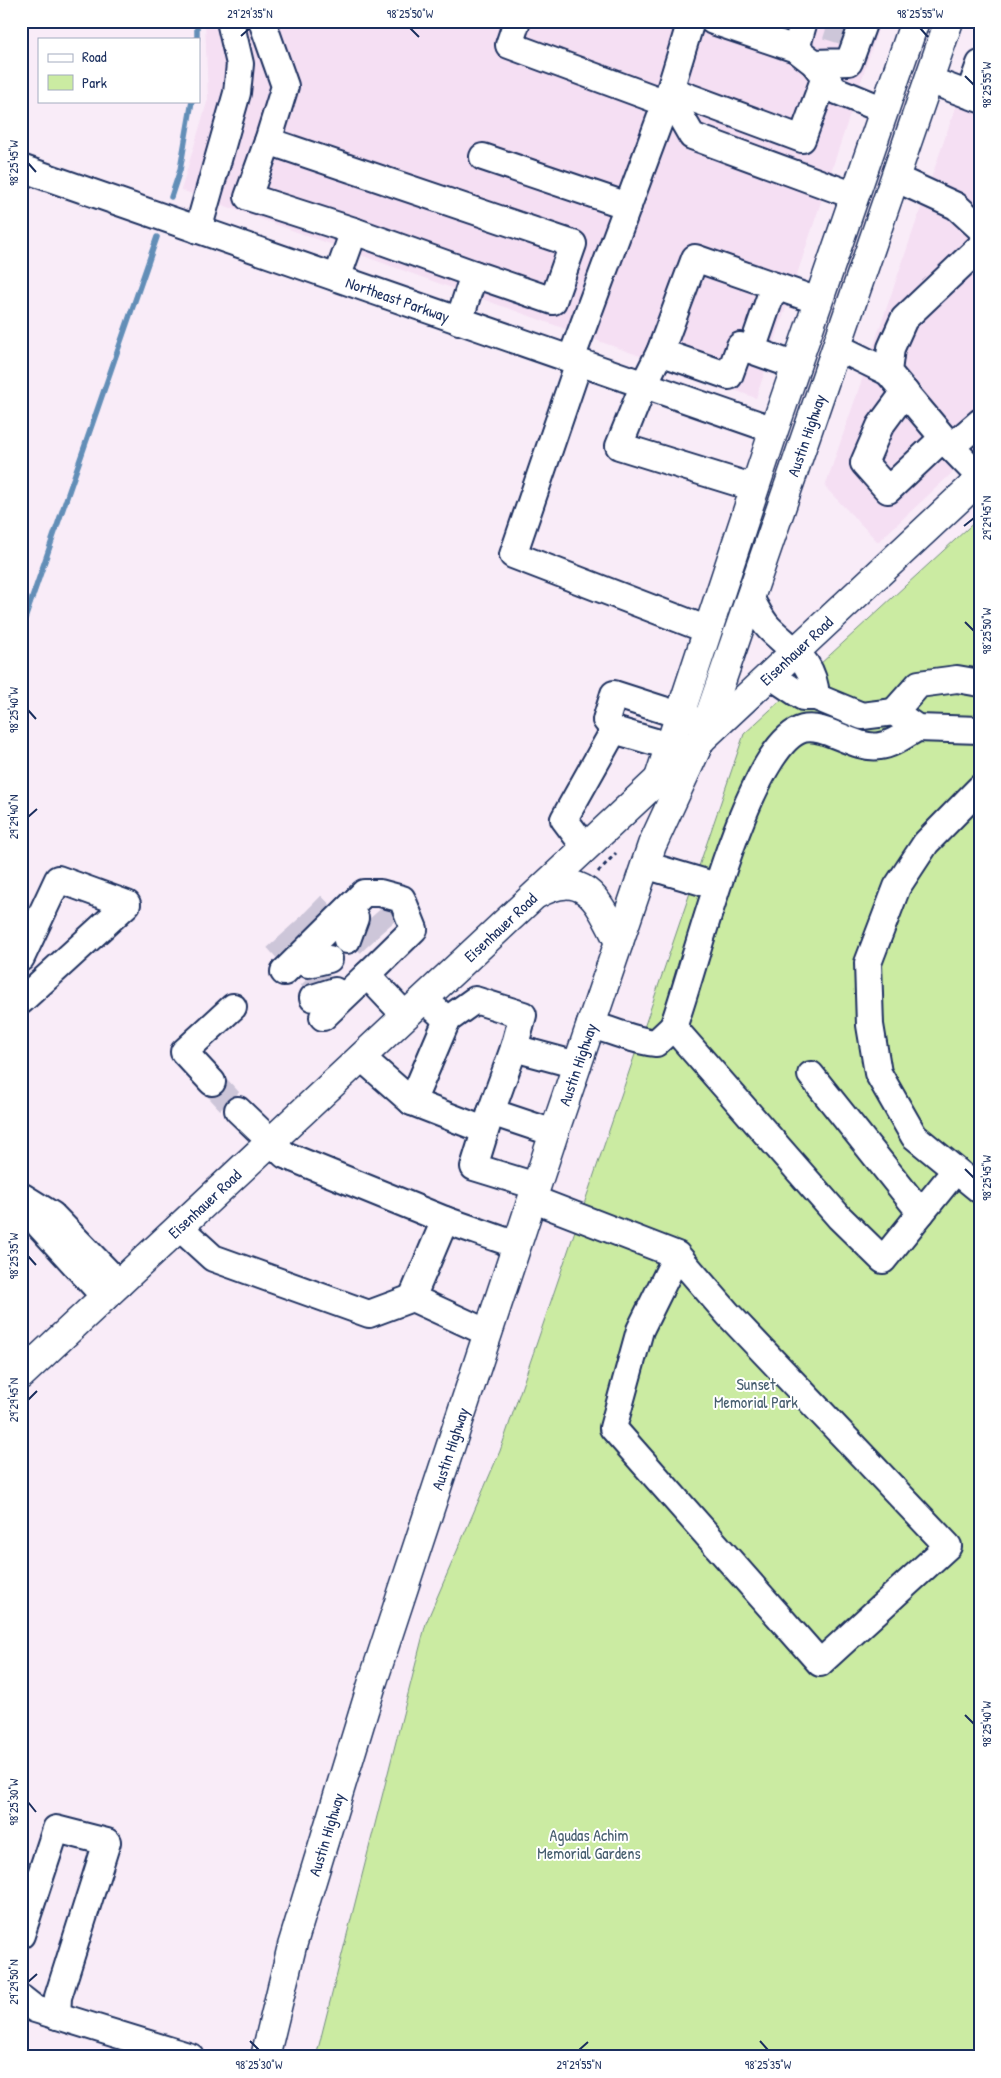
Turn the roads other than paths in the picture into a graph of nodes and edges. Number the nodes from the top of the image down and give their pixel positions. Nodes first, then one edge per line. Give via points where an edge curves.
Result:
1 (230, 21) edge
2 (262, 21) edge
3 (691, 21) edge
4 (713, 21) edge
5 (915, 21) edge
6 (949, 21) edge
7 (512, 24) edge
8 (836, 27) edge
9 (811, 63) junction
10 (980, 64) edge
11 (929, 80) junction
12 (668, 96) junction
13 (974, 97) edge
14 (884, 110) junction
15 (268, 141) junction
16 (483, 157) dead end
17 (21, 168) edge
18 (895, 178) junction
19 (855, 196) junction
20 (628, 206) junction
21 (980, 228) edge
22 (198, 230) junction
23 (354, 231) junction
24 (980, 247) edge
25 (474, 274) junction
26 (337, 278) junction
27 (774, 286) junction
28 (818, 301) junction
29 (459, 321) junction
30 (837, 347) junction
31 (752, 350) junction
32 (660, 352) junction
33 (575, 360) junction
34 (796, 366) junction
35 (888, 372) junction
36 (644, 384) junction
37 (905, 392) junction
38 (980, 422) edge
39 (774, 430) junction
40 (947, 443) junction
41 (980, 478) edge
42 (755, 488) junction
43 (750, 598) junction
44 (708, 630) junction
45 (796, 651) junction
46 (770, 675) junction
47 (980, 683) edge
48 (816, 697) junction
49 (894, 712) junction
50 (679, 716) junction
51 (917, 728) junction
52 (614, 730) junction
53 (704, 730) junction
54 (980, 730) edge
55 (669, 746) junction
56 (658, 778) junction
57 (980, 788) edge
58 (585, 847) junction
59 (649, 855) junction
60 (716, 886) junction
61 (533, 896) junction
62 (619, 942) junction
63 (336, 955) dead end
64 (21, 958) edge
65 (21, 1001) edge
66 (415, 1006) junction
67 (233, 1007) dead end
68 (447, 1020) junction
69 (590, 1026) junction
70 (673, 1027) junction
71 (514, 1048) junction
72 (361, 1056) junction
73 (576, 1066) junction
74 (811, 1075) dead end
75 (212, 1082) tunnel mouth
76 (412, 1102) junction
77 (238, 1110) tunnel mouth
78 (488, 1121) junction
79 (554, 1133) junction
80 (270, 1141) junction
81 (955, 1172) junction
82 (980, 1190) edge
83 (534, 1193) junction
84 (22, 1196) edge
85 (921, 1213) junction
86 (445, 1220) junction
87 (179, 1227) junction
88 (517, 1244) junction
89 (677, 1254) junction
90 (112, 1291) junction
91 (412, 1298) junction
92 (488, 1333) junction
93 (21, 1376) edge
94 (21, 1935) edge
95 (21, 1998) edge
96 (57, 2016) junction
97 (191, 2057) edge
98 (266, 2057) edge

1 - 22 street via 240,64 237,93
2 - 15 street via 285,86
3 - 12 street
4 - 9 street
5 - 14 main road, Austin Highway
6 - 11 main road, Austin Highway
7 - 12 street via 509,45
8 - 9 street
8 - 9 street via 849,62
9 - 12 street via 802,139
9 - 14 street via 835,90
10 - 13 street
11 - 13 street
11 - 18 main road, Austin Highway
12 - 19 street via 692,136
12 - 20 street
14 - 19 main road, Austin Highway
15 - 23 street via 248,196
15 - 25 street via 574,244 553,301
16 - 20 street
17 - 22 street, Northeast Parkway
18 - 21 street via 956,206
18 - 30 main road, Austin Highway
19 - 28 main road, Austin Highway
20 - 33 street
22 - 26 street, Northeast Parkway
23 - 25 street
23 - 26 street
24 - 35 street via 904,319 891,348
25 - 29 street
26 - 29 street, Northeast Parkway
27 - 28 street
27 - 31 street
27 - 32 street via 695,258
28 - 34 main road, Austin Highway
29 - 33 street, Northeast Parkway
30 - 35 street
30 - 43 main road, Austin Highway
31 - 32 street via 740,346 729,376
31 - 34 street
32 - 36 street
33 - 36 street, Northeast Parkway
33 - 44 street via 513,555
34 - 39 main road, Austin Highway
35 - 37 street
36 - 39 street, Northeast Parkway
36 - 42 street via 619,446
37 - 40 street
37 - 40 street via 880,426 864,462 888,490
38 - 40 street
39 - 42 main road, Austin Highway
40 - 41 street
41 - 45 main road, Eisenhauer Road
42 - 44 main road, Austin Highway
43 - 45 street via 769,628
43 - 53 main road, Austin Highway
44 - 50 main road, Austin Highway
45 - 46 main road, Eisenhauer Road
45 - 48 street via 812,675
46 - 48 street via 803,697
46 - 53 main road, Eisenhauer Road
47 - 49 street via 957,679 919,684
48 - 49 street via 862,716
49 - 51 street
50 - 52 street via 614,694 606,720
50 - 53 street
50 - 55 main road, Austin Highway
51 - 54 street
51 - 60 street via 880,746 853,743 824,730 803,729 786,741 770,759 748,802
52 - 55 street
52 - 58 street via 564,819
53 - 56 main road, Eisenhauer Road
53 - 59 main road, Austin Highway
55 - 56 main road, Austin Highway
56 - 58 main road, Eisenhauer Road
56 - 59 main road, Austin Highway
57 - 81 street via 926,843 897,887 868,963 870,1025 878,1072 914,1136
58 - 61 main road, Eisenhauer Road
59 - 60 street
59 - 62 main road, Austin Highway
60 - 70 street
61 - 62 main road via 550,886 580,885 595,897
61 - 66 main road, Eisenhauer Road
62 - 69 main road, Austin Highway
63 - 66 street
64 - 65 street via 58,879 127,904
66 - 68 street
66 - 72 main road, Eisenhauer Road
67 - 75 street via 184,1052
68 - 71 street via 475,1000 523,1015
68 - 76 street
69 - 70 street via 611,1030 638,1042 656,1043
69 - 73 main road, Austin Highway
70 - 85 street via 839,1217 883,1260
71 - 73 street
71 - 78 street
72 - 76 street
72 - 80 main road, Eisenhauer Road
73 - 79 main road, Austin Highway
74 - 85 street
76 - 78 street
77 - 80 street
78 - 79 street
78 - 83 street via 474,1167
79 - 83 main road, Austin Highway
80 - 86 street via 285,1154
80 - 87 main road, Eisenhauer Road
81 - 82 street
81 - 85 street
83 - 88 main road, Austin Highway
83 - 89 street
84 - 90 street via 52,1216
86 - 88 street
86 - 91 street
87 - 90 main road, Eisenhauer Road
87 - 91 street via 214,1258 370,1314
88 - 92 main road, Austin Highway
89 - 89 street via 640,1330 614,1428 820,1663 948,1546 728,1314
90 - 93 main road, Eisenhauer Road
91 - 92 street
92 - 98 main road, Austin Highway via 373,1681 292,1946
94 - 96 street via 56,1829 107,1842 58,1997
95 - 96 street via 35,2008
96 - 97 street

